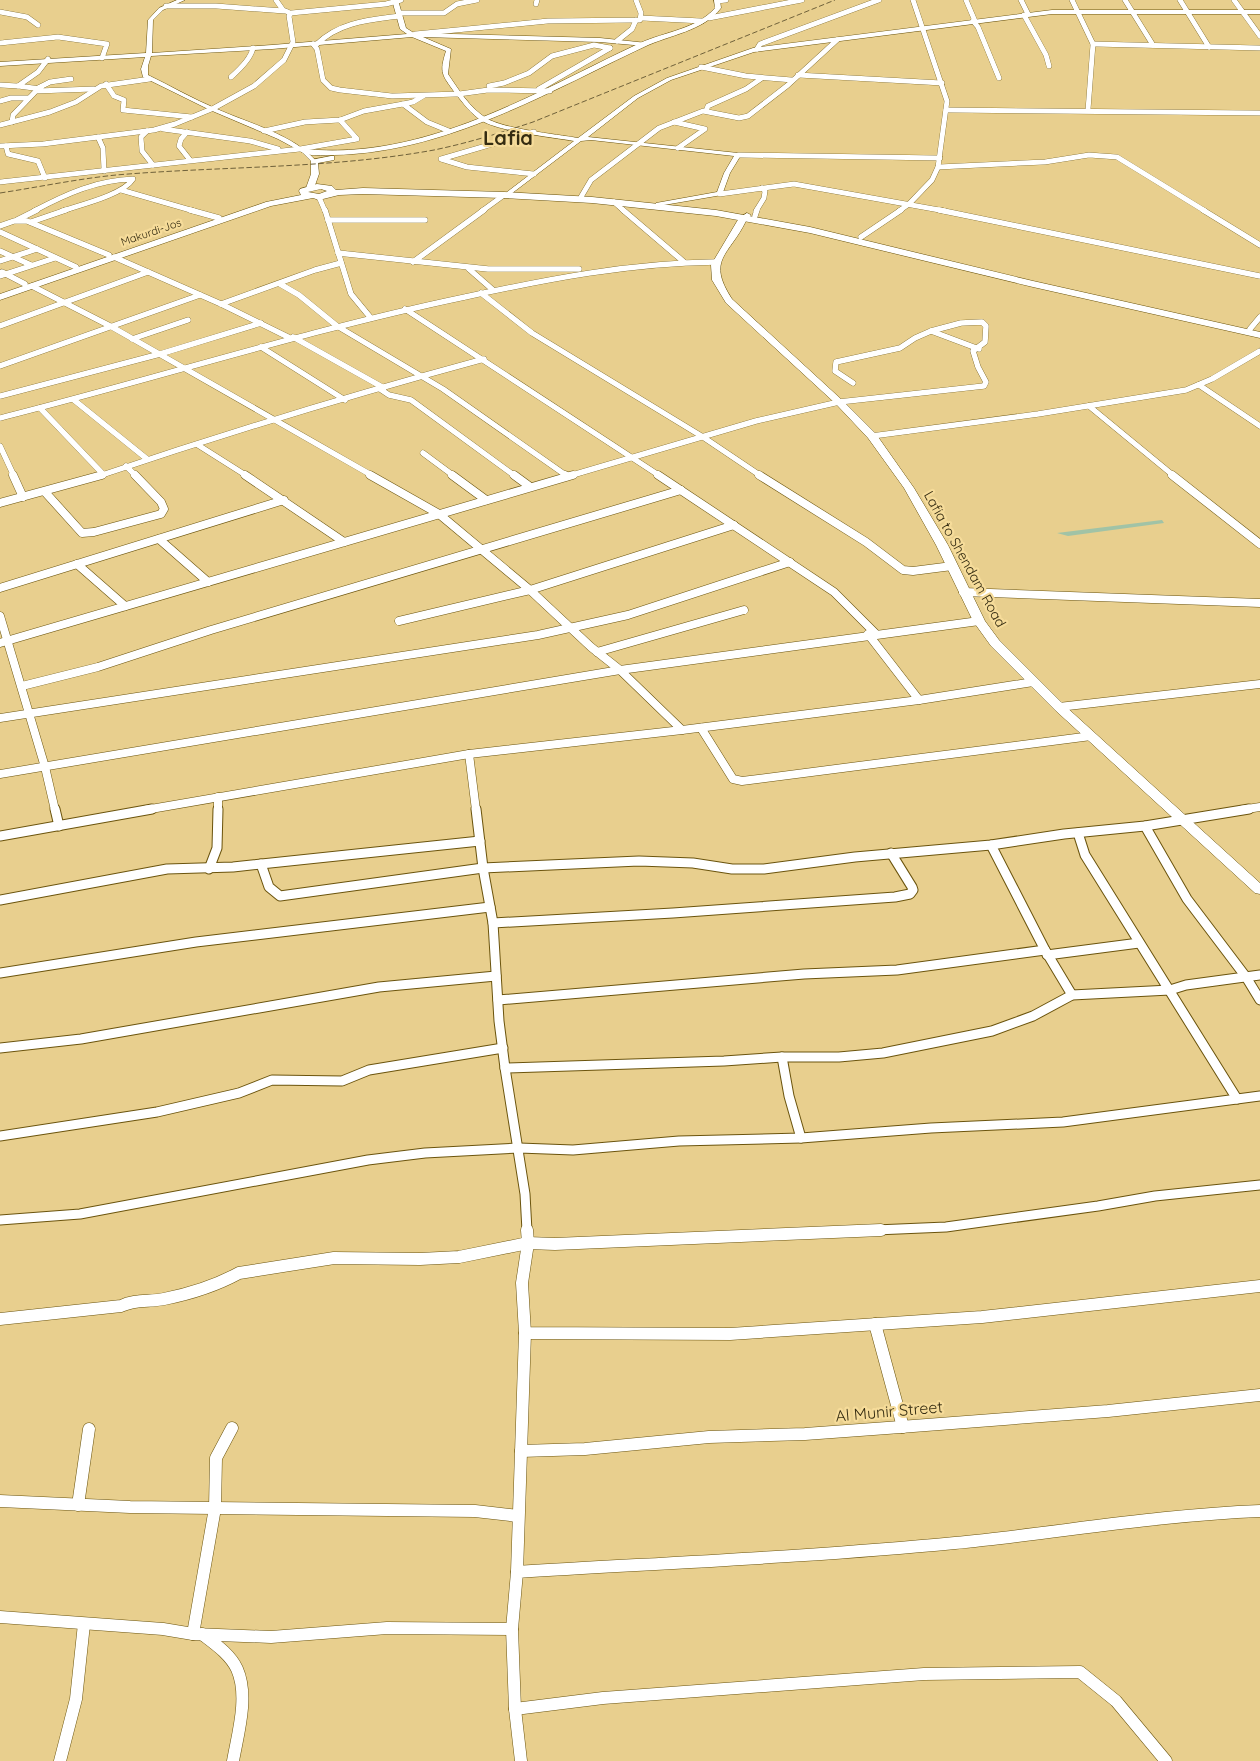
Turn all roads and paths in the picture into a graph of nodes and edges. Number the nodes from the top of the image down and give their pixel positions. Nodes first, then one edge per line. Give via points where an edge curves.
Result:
1 (276, 0) edge
2 (477, 0) edge
3 (636, 0) edge
4 (717, 0) edge
5 (726, 0) edge
6 (802, 0) edge
7 (879, 0) edge
8 (914, 0) edge
9 (966, 0) edge
10 (1021, 0) edge
11 (1072, 0) edge
12 (1126, 0) edge
13 (1180, 0) edge
14 (1234, 0) edge
15 (180, 1) edge
16 (397, 1) edge
17 (164, 3) edge
18 (284, 11) junction
19 (1079, 11) junction
20 (1134, 11) junction
21 (1188, 11) junction
22 (0, 12) edge
23 (1242, 12) junction
24 (1260, 12) edge
25 (291, 13) junction
26 (399, 14) junction
27 (1026, 15) junction
28 (639, 19) junction
29 (706, 19) junction
30 (974, 21) junction
31 (38, 25) dead end
32 (923, 28) junction
33 (412, 35) junction
34 (1260, 36) edge
35 (837, 40) junction
36 (617, 41) junction
37 (0, 43) edge
38 (315, 44) junction
39 (645, 44) junction
40 (1094, 44) junction
41 (292, 45) junction
42 (1153, 45) junction
43 (1209, 47) junction
44 (253, 48) junction
45 (1260, 48) edge
46 (757, 49) junction
47 (148, 56) junction
48 (102, 58) junction
49 (48, 59) junction
50 (0, 64) edge
51 (1049, 66) dead end
52 (701, 67) junction
53 (798, 75) junction
54 (231, 77) dead end
55 (762, 78) junction
56 (999, 78) dead end
57 (71, 79) dead end
58 (150, 79) junction
59 (792, 80) junction
60 (942, 83) junction
61 (106, 84) junction
62 (0, 85) edge
63 (18, 86) junction
64 (40, 89) junction
65 (94, 89) junction
66 (538, 90) junction
67 (550, 91) junction
68 (469, 92) junction
69 (459, 94) junction
70 (425, 95) junction
71 (28, 98) junction
72 (0, 101) edge
73 (403, 104) junction
74 (212, 110) junction
75 (946, 110) junction
76 (1088, 110) junction
77 (706, 111) junction
78 (1260, 113) edge
79 (194, 117) junction
80 (340, 120) junction
81 (485, 120) junction
82 (12, 122) junction
83 (674, 122) junction
84 (0, 125) edge
85 (161, 129) junction
86 (147, 131) junction
87 (264, 131) junction
88 (449, 131) junction
89 (187, 132) junction
90 (534, 132) junction
91 (98, 137) junction
92 (578, 140) junction
93 (639, 143) junction
94 (3, 146) edge
95 (678, 148) junction
96 (280, 150) junction
97 (302, 150) junction
98 (352, 152) junction
99 (738, 155) junction
100 (940, 158) junction
101 (190, 160) junction
102 (314, 162) junction
103 (153, 164) junction
104 (938, 167) junction
105 (104, 171) junction
106 (315, 174) junction
107 (534, 174) junction
108 (45, 178) junction
109 (0, 182) edge
110 (762, 188) junction
111 (122, 190) junction
112 (328, 190) junction
113 (311, 193) junction
114 (507, 194) junction
115 (720, 194) junction
116 (581, 197) junction
117 (614, 202) junction
118 (658, 204) junction
119 (909, 204) junction
120 (750, 216) junction
121 (219, 218) junction
122 (17, 220) junction
123 (328, 220) junction
124 (425, 220) dead end
125 (30, 222) junction
126 (0, 226) edge
127 (0, 232) edge
128 (861, 238) junction
129 (1260, 245) edge
130 (37, 249) junction
131 (0, 251) edge
132 (338, 253) junction
133 (112, 256) junction
134 (13, 257) junction
135 (55, 258) junction
136 (0, 261) edge
137 (413, 262) junction
138 (684, 262) junction
139 (715, 262) junction
140 (341, 263) junction
141 (31, 266) junction
142 (621, 266) junction
143 (76, 267) junction
144 (469, 269) junction
145 (148, 272) junction
146 (2, 274) edge
147 (1260, 276) edge
148 (280, 284) junction
149 (28, 285) junction
150 (493, 290) junction
151 (0, 293) edge
152 (480, 293) junction
153 (200, 295) junction
154 (0, 297) edge
155 (64, 302) junction
156 (220, 304) junction
157 (405, 309) junction
158 (370, 317) junction
159 (1260, 317) edge
160 (188, 320) dead end
161 (261, 323) junction
162 (0, 326) edge
163 (336, 326) junction
164 (112, 327) junction
165 (1250, 329) junction
166 (931, 331) junction
167 (1260, 331) edge
168 (1260, 335) edge
169 (291, 338) junction
170 (132, 339) junction
171 (261, 347) junction
172 (979, 349) junction
173 (1260, 351) edge
174 (160, 354) junction
175 (484, 359) junction
176 (0, 366) edge
177 (185, 368) junction
178 (421, 376) junction
179 (853, 383) dead end
180 (1199, 385) junction
181 (382, 388) junction
182 (0, 396) edge
183 (74, 400) junction
184 (344, 400) junction
185 (839, 402) junction
186 (1089, 406) junction
187 (40, 408) junction
188 (0, 418) edge
189 (1250, 419) junction
190 (1260, 419) edge
191 (277, 420) junction
192 (1260, 426) edge
193 (703, 436) junction
194 (872, 436) junction
195 (198, 444) junction
196 (0, 446) edge
197 (422, 453) dead end
198 (631, 457) junction
199 (147, 459) junction
200 (126, 466) junction
201 (102, 473) junction
202 (567, 476) junction
203 (529, 486) junction
204 (681, 490) junction
205 (45, 492) junction
206 (23, 497) junction
207 (284, 500) junction
208 (486, 500) junction
209 (0, 503) edge
210 (439, 514) junction
211 (734, 525) junction
212 (159, 539) junction
213 (344, 542) junction
214 (1260, 544) edge
215 (483, 550) junction
216 (790, 562) junction
217 (77, 564) junction
218 (952, 566) junction
219 (208, 582) junction
220 (0, 588) edge
221 (530, 590) junction
222 (963, 592) junction
223 (1260, 603) edge
224 (125, 606) junction
225 (744, 610) dead end
226 (0, 616) edge
227 (399, 621) dead end
228 (979, 621) junction
229 (572, 628) junction
230 (872, 634) junction
231 (4, 641) edge
232 (597, 652) junction
233 (620, 670) junction
234 (1260, 679) edge
235 (1033, 682) junction
236 (1250, 684) junction
237 (1260, 684) edge
238 (22, 686) junction
239 (919, 700) junction
240 (1059, 707) junction
241 (29, 714) junction
242 (0, 718) edge
243 (701, 728) junction
244 (682, 730) junction
245 (1091, 736) junction
246 (469, 754) junction
247 (45, 767) junction
248 (0, 774) edge
249 (218, 797) junction
250 (1260, 807) edge
251 (1183, 819) junction
252 (59, 826) junction
253 (1145, 826) junction
254 (1078, 833) junction
255 (0, 836) edge
256 (480, 841) junction
257 (991, 845) junction
258 (891, 854) junction
259 (215, 856) junction
260 (261, 864) junction
261 (233, 867) junction
262 (483, 868) junction
263 (209, 869) junction
264 (1260, 890) edge
265 (0, 900) edge
266 (490, 908) junction
267 (493, 923) junction
268 (1139, 943) junction
269 (1046, 952) junction
270 (0, 974) edge
271 (1260, 975) edge
272 (496, 976) junction
273 (1246, 977) junction
274 (1170, 990) junction
275 (1072, 995) junction
276 (498, 1000) junction
277 (1260, 1000) edge
278 (0, 1048) edge
279 (503, 1048) junction
280 (782, 1057) junction
281 (505, 1068) junction
282 (1260, 1096) edge
283 (1237, 1099) junction
284 (0, 1136) edge
285 (801, 1138) junction
286 (519, 1148) junction
287 (1260, 1185) edge
288 (0, 1220) edge
289 (528, 1243) junction
290 (1260, 1286) edge
291 (0, 1319) edge
292 (875, 1324) junction
293 (525, 1333) junction
294 (1260, 1395) edge
295 (903, 1427) junction
296 (232, 1428) dead end
297 (90, 1429) dead end
298 (521, 1451) junction
299 (0, 1500) edge
300 (78, 1505) junction
301 (215, 1508) junction
302 (1260, 1511) edge
303 (518, 1516) junction
304 (517, 1572) junction
305 (0, 1617) edge
306 (84, 1624) junction
307 (512, 1629) junction
308 (198, 1634) junction
309 (515, 1709) junction
310 (60, 1761) edge
311 (233, 1761) edge
312 (521, 1761) edge
313 (1166, 1761) edge

1 - 18 street
2 - 26 street via 457,4 444,14
3 - 28 street
4 - 5 street
4 - 29 main road via 718,8
6 - 29 street
7 - 46 street via 760,44
8 - 32 street
9 - 30 street
10 - 27 street
11 - 19 street
12 - 20 street
13 - 21 street
14 - 23 street
15 - 17 street
16 - 25 street
16 - 26 street
17 - 18 street
17 - 47 street via 149,27
18 - 25 street
19 - 20 street
19 - 27 street
19 - 40 street
20 - 21 street
20 - 42 street
21 - 23 street
21 - 43 street
22 - 31 street via 26,17
23 - 24 street
23 - 34 street
25 - 41 street
26 - 33 street via 403,29
26 - 38 street via 357,21
27 - 30 street
27 - 51 street
28 - 29 street
28 - 33 street via 548,21
28 - 36 street
29 - 39 main road
30 - 32 street
30 - 56 street
32 - 35 street
32 - 60 street
33 - 36 street
33 - 38 street
33 - 69 street via 448,50 444,71
35 - 46 street
35 - 53 street
36 - 39 street
37 - 48 street via 58,37 107,44
38 - 41 street
38 - 70 street via 324,80 331,88 392,96
39 - 67 main road
40 - 42 street
40 - 76 street
41 - 44 street
41 - 74 street via 269,75
42 - 43 street
43 - 45 street
44 - 47 street
44 - 54 street via 240,70
46 - 52 street
47 - 48 street
47 - 58 street via 144,73
48 - 49 street
49 - 50 street
49 - 63 street via 38,72
52 - 55 street
52 - 92 street via 669,79 636,97
53 - 59 street
53 - 60 street
55 - 59 street
55 - 77 street via 708,106
57 - 64 street via 50,82
58 - 61 street
58 - 74 street
59 - 77 street via 745,117
60 - 75 street
61 - 65 street
61 - 79 street via 114,96 124,100 123,110
62 - 63 street
63 - 64 street
64 - 65 street
64 - 71 street
65 - 82 street via 76,102
66 - 67 street
66 - 68 street
66 - 68 street via 610,48 594,46 555,56 529,73
67 - 81 main road
68 - 69 street
69 - 70 street
69 - 81 street
70 - 73 street
71 - 72 street
71 - 82 street via 13,115
73 - 80 street via 364,111
73 - 88 street via 427,122
74 - 79 street
74 - 87 street
75 - 76 street
75 - 100 street
76 - 78 street
77 - 83 street
79 - 85 street
80 - 87 street via 305,122
80 - 97 street via 357,139
81 - 88 main road
81 - 90 street
82 - 84 street
83 - 93 street via 659,128
83 - 95 street via 705,129
85 - 86 street
85 - 89 street
86 - 91 street
86 - 103 street via 141,137 142,151
87 - 97 street
88 - 98 main road via 402,144
89 - 96 street via 250,141
89 - 101 street via 179,146
90 - 92 street
90 - 107 street via 442,160 468,167
91 - 94 street
91 - 105 street via 104,146
92 - 93 street via 591,138
92 - 107 street
93 - 95 street
93 - 116 street via 591,180
94 - 108 street via 8,154 38,161
95 - 99 street
96 - 97 street
96 - 101 street
97 - 98 main road via 333,154
97 - 102 street
98 - 102 main road
99 - 100 street
99 - 115 street via 724,178
100 - 104 street
101 - 103 street
102 - 106 main road
103 - 105 street
104 - 119 street via 932,180
104 - 129 street via 1056,161 1080,155 1117,157
105 - 108 street
106 - 112 main road
106 - 113 main road
107 - 114 street
108 - 109 street
110 - 115 street
110 - 119 street via 806,185
110 - 120 street via 765,198
111 - 121 street
111 - 122 street via 133,179 88,186
111 - 125 street
112 - 113 highway
112 - 114 highway
113 - 121 highway, Makurdi-Jos
113 - 123 street via 323,204
113 - 133 highway, Makurdi-Jos
114 - 116 highway
114 - 117 highway
114 - 137 street
115 - 118 street
116 - 118 highway
117 - 120 highway
117 - 138 street
118 - 120 highway
119 - 128 street
119 - 147 street
120 - 128 highway
120 - 139 main road via 722,248
120 - 168 highway
121 - 133 highway, Makurdi-Jos
122 - 125 street
122 - 126 street
123 - 124 street
123 - 132 street
125 - 133 street
127 - 130 street
128 - 165 highway
130 - 134 street
130 - 135 street
131 - 134 street
132 - 137 street
132 - 140 street
133 - 143 highway, Makurdi-Jos
133 - 145 street
133 - 149 highway, Makurdi-Jos
134 - 136 street
134 - 141 street
135 - 141 street
135 - 143 street
137 - 144 street
138 - 139 street
138 - 142 street
139 - 185 main road, Lafia to Shendam Road via 718,285 729,301
140 - 148 street
140 - 158 street via 351,294
141 - 146 street
142 - 144 street via 535,271
142 - 150 street
143 - 149 highway, Makurdi-Jos
144 - 150 street
145 - 153 street
145 - 155 street
146 - 149 street
148 - 156 street
148 - 163 street
149 - 151 highway, Makurdi-Jos
149 - 154 highway, Makurdi-Jos
149 - 155 street
150 - 152 street
152 - 157 street
152 - 193 street via 532,333
153 - 156 street
153 - 164 street
155 - 162 street
155 - 164 street
156 - 161 street
157 - 158 street
157 - 175 street
158 - 163 street
159 - 165 street
160 - 170 street
161 - 169 street
161 - 174 street
163 - 169 street
163 - 178 street
164 - 170 street
164 - 176 street
165 - 167 highway
166 - 172 street
166 - 172 street via 961,323 982,322 986,326 986,343
166 - 179 street via 900,348 836,362 835,371
169 - 171 street
169 - 181 street
170 - 174 street
171 - 177 street
171 - 184 street
172 - 185 street via 973,351 986,382 984,386
173 - 180 street
174 - 177 street
174 - 182 street
175 - 178 street
175 - 198 street
177 - 183 street
177 - 191 street
178 - 181 street
178 - 202 street
180 - 186 street
180 - 189 street
181 - 184 street
181 - 203 street via 389,395 411,400
183 - 187 street
183 - 199 street
184 - 191 street
185 - 193 street
185 - 194 main road, Lafia to Shendam Road
186 - 194 street
186 - 214 street
187 - 188 street
187 - 201 street
189 - 190 street
189 - 192 street
191 - 195 street
191 - 210 street
193 - 198 street
193 - 218 street via 789,495 866,542 902,570
194 - 218 main road, Lafia to Shendam Road via 909,488
195 - 199 street
195 - 207 street
196 - 206 street
197 - 208 street
198 - 202 street
198 - 204 street
199 - 200 street
200 - 201 street
200 - 205 street via 161,502 164,509 161,514 82,533
201 - 205 street
202 - 203 street
203 - 208 street
204 - 211 street
204 - 215 street
205 - 206 street
206 - 209 street
207 - 212 street
207 - 213 street
208 - 210 street
210 - 213 street
210 - 215 street
211 - 216 street
211 - 221 street
212 - 217 street
212 - 219 street
213 - 219 street
215 - 221 street
215 - 238 street via 211,630 98,667
216 - 229 street via 645,611
216 - 230 street via 834,592
217 - 220 street
217 - 224 street
218 - 222 main road, Lafia to Shendam Road
219 - 224 street
221 - 227 street
221 - 229 street
222 - 223 street
222 - 228 main road, Lafia to Shendam Road
224 - 231 street
225 - 232 street
226 - 231 street
228 - 230 street
228 - 235 main road, Lafia to Shendam Road via 995,644
229 - 232 street
229 - 241 street
230 - 233 street
230 - 239 street
231 - 238 street
232 - 233 street
233 - 244 street
233 - 247 street
234 - 236 street
235 - 239 street
235 - 240 main road, Lafia to Shendam Road
236 - 237 street
236 - 240 street
238 - 241 street
239 - 243 street
240 - 245 main road, Lafia to Shendam Road
241 - 242 street
241 - 247 street
243 - 244 street
243 - 245 street via 733,779 742,781
244 - 246 street
245 - 251 main road, Lafia to Shendam Road
246 - 249 street
246 - 256 street
247 - 248 street
247 - 252 street
249 - 252 street
249 - 259 street
250 - 251 street
251 - 253 street
251 - 264 main road, Lafia to Shendam Road
252 - 255 street
253 - 254 street
253 - 273 street via 1188,898
254 - 257 street
254 - 268 street via 1085,854
256 - 260 street
256 - 262 street
257 - 258 street
257 - 269 street
258 - 262 street via 764,869 639,861
258 - 267 street via 912,887 910,894 673,913
259 - 261 street
259 - 263 street
260 - 261 street
260 - 262 street via 268,888 280,896
261 - 263 street
262 - 266 street
263 - 265 street via 167,869
266 - 267 street
266 - 270 street via 196,942
267 - 272 street
268 - 269 street
268 - 274 street
269 - 275 street
269 - 276 street via 897,970 794,975
271 - 273 street
272 - 276 street
272 - 278 street via 379,987 100,1036
273 - 274 street
273 - 277 street
274 - 275 street
274 - 283 street
275 - 280 street via 1033,1016 992,1031 883,1053
276 - 279 street
279 - 281 street
279 - 284 street via 369,1070 342,1080 272,1080 239,1093 149,1114
280 - 281 street
280 - 285 street
281 - 286 street
282 - 283 street
283 - 285 street via 1063,1122
285 - 286 street via 572,1150
286 - 288 street via 368,1160 98,1211
286 - 289 street
287 - 289 street via 1155,1196 946,1227
289 - 291 street via 459,1257 334,1258 275,1266 239,1273 163,1299
289 - 293 street via 522,1283
290 - 292 street via 982,1317
292 - 293 street via 730,1334
292 - 295 street
293 - 298 street
294 - 295 street, Al Munir Street
295 - 298 street, Al Munir Street
296 - 301 street via 216,1458
297 - 300 street
298 - 303 street
299 - 300 street
300 - 301 street
301 - 303 street via 475,1511
301 - 308 street
302 - 304 street via 1210,1513 1020,1537 873,1551
303 - 304 street
304 - 307 street
305 - 306 street
306 - 308 street
306 - 310 street via 76,1699
307 - 308 street via 387,1628 271,1637
307 - 309 street
308 - 311 street via 232,1660 239,1672 241,1703
309 - 312 street
309 - 313 street via 603,1698 875,1677 1080,1672 1098,1684

